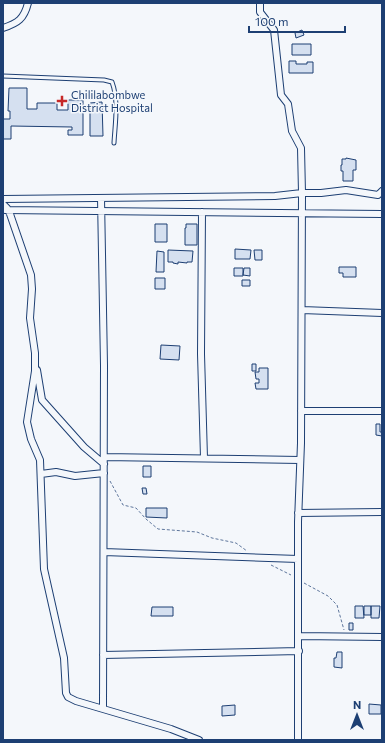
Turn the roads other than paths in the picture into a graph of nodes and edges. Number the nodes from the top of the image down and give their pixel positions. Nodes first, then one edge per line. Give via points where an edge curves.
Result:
1 (28, 3) edge
2 (260, 3) edge
3 (3, 28) edge
4 (3, 76) edge
5 (114, 143) dead end
6 (381, 193) edge
7 (302, 194) junction
8 (101, 198) junction
9 (3, 199) edge
10 (3, 204) edge
11 (5, 210) edge
12 (101, 211) junction
13 (202, 212) junction
14 (301, 213) junction
15 (382, 214) edge
16 (302, 310) junction
17 (382, 313) edge
18 (35, 360) junction
19 (301, 411) junction
20 (382, 411) edge
21 (104, 457) junction
22 (204, 458) junction
23 (300, 460) junction
24 (104, 464) junction
25 (41, 474) junction
26 (106, 475) junction
27 (298, 512) junction
28 (382, 512) edge
29 (104, 552) junction
30 (298, 559) junction
31 (299, 636) junction
32 (382, 637) edge
33 (299, 651) junction
34 (103, 655) junction
35 (103, 708) junction
36 (199, 740) edge
37 (298, 740) edge

1 - 3 street via 26,11 16,24
2 - 7 street via 260,12 274,30 281,95 288,104 292,131 301,148
4 - 5 lane via 112,82 116,105
6 - 7 street via 346,190
7 - 8 street
7 - 14 street
8 - 9 street
8 - 12 street
10 - 11 street
11 - 12 street
11 - 18 street via 31,275 30,318
12 - 13 street
12 - 21 street
13 - 14 street
13 - 22 street via 201,354
14 - 15 street
14 - 16 street
16 - 17 street
16 - 19 street
18 - 24 street via 42,400 84,447
18 - 25 street via 27,422 40,460
19 - 20 street
19 - 23 street
21 - 22 street
21 - 24 street
22 - 23 street
23 - 27 street
24 - 26 street
25 - 26 street via 56,472 75,476
25 - 35 street via 44,569 64,658 66,693 76,701
26 - 29 street
27 - 28 street
27 - 30 street
29 - 30 street
29 - 34 street
30 - 31 street
31 - 32 street
31 - 33 street
33 - 34 street
33 - 37 street
34 - 35 street
35 - 36 street

